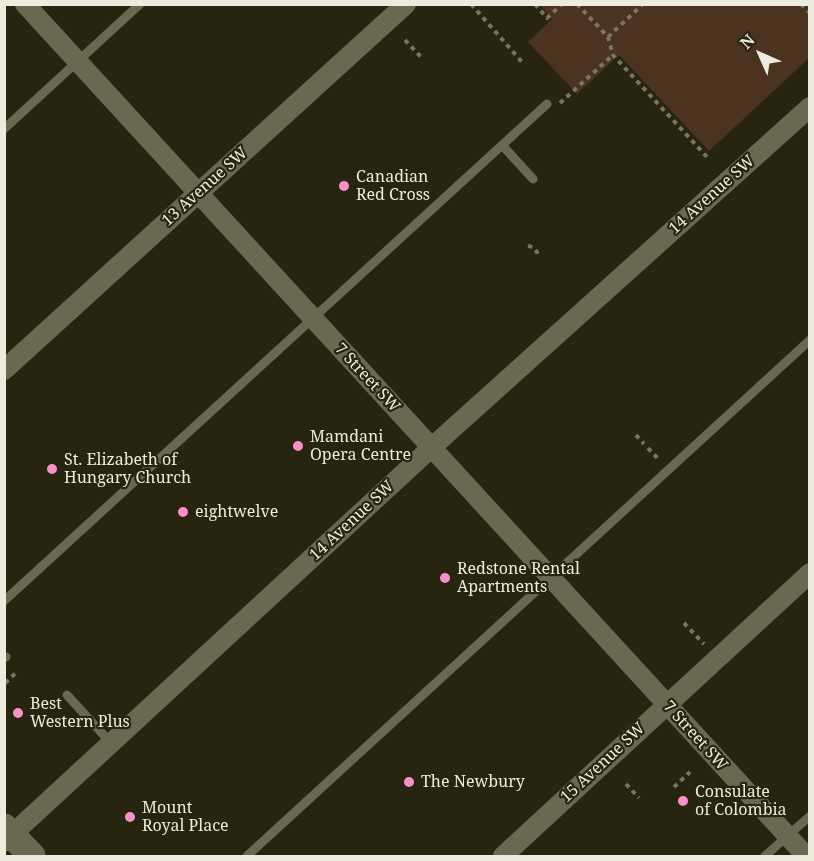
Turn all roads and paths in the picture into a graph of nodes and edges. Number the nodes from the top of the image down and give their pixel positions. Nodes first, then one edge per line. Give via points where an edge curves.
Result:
1 (25, 4) edge
2 (140, 4) edge
3 (406, 4) edge
4 (471, 4) edge
5 (535, 4) edge
6 (562, 4) edge
7 (577, 4) edge
8 (643, 4) edge
9 (801, 4) edge
10 (810, 13) edge
11 (608, 37) junction
12 (405, 40) dead end
13 (613, 55) junction
14 (422, 58) dead end
15 (78, 62) junction
16 (522, 62) dead end
17 (547, 104) dead end
18 (558, 105) dead end
19 (810, 107) edge
20 (4, 129) edge
21 (502, 145) junction
22 (707, 157) dead end
23 (533, 178) dead end
24 (198, 193) junction
25 (528, 246) dead end
26 (538, 257) dead end
27 (312, 318) junction
28 (810, 340) edge
29 (4, 370) edge
30 (636, 435) dead end
31 (644, 444) dead end
32 (431, 448) junction
33 (648, 448) dead end
34 (657, 458) dead end
35 (810, 573) edge
36 (550, 578) junction
37 (4, 600) edge
38 (684, 622) dead end
39 (706, 646) dead end
40 (18, 671) dead end
41 (5, 683) edge
42 (67, 695) dead end
43 (667, 704) junction
44 (111, 744) junction
45 (690, 772) dead end
46 (626, 784) dead end
47 (674, 787) dead end
48 (639, 798) dead end
49 (810, 816) edge
50 (7, 835) edge
51 (788, 836) junction
52 (32, 856) edge
53 (247, 856) edge
54 (503, 856) edge
55 (765, 856) edge
56 (806, 856) edge

1 - 15 street, 7 Street SW
2 - 15 lane
3 - 24 street, 13 Avenue SW
4 - 16 path
5 - 6 path via 547,18
7 - 11 path
8 - 11 path
9 - 10 path
11 - 13 path
12 - 14 path
13 - 18 path
13 - 22 path
15 - 20 lane
15 - 24 street, 7 Street SW
17 - 21 lane
19 - 32 street, 14 Avenue SW
21 - 23 lane
21 - 27 lane
24 - 27 street, 7 Street SW
24 - 29 street, 13 Avenue SW
25 - 26 path
27 - 32 street, 7 Street SW
27 - 37 lane
28 - 36 lane
30 - 31 path
32 - 36 street, 7 Street SW
32 - 44 street, 14 Avenue SW
33 - 34 path
35 - 43 street, 15 Avenue SW
36 - 43 street, 7 Street SW
36 - 53 lane
38 - 39 path
40 - 41 path
42 - 44 lane
43 - 51 street, 7 Street SW
43 - 54 street, 15 Avenue SW
44 - 50 street, 14 Avenue SW
45 - 47 path
46 - 48 path
49 - 51 lane
50 - 52 main road
51 - 55 lane
51 - 56 street, 7 Street SW

